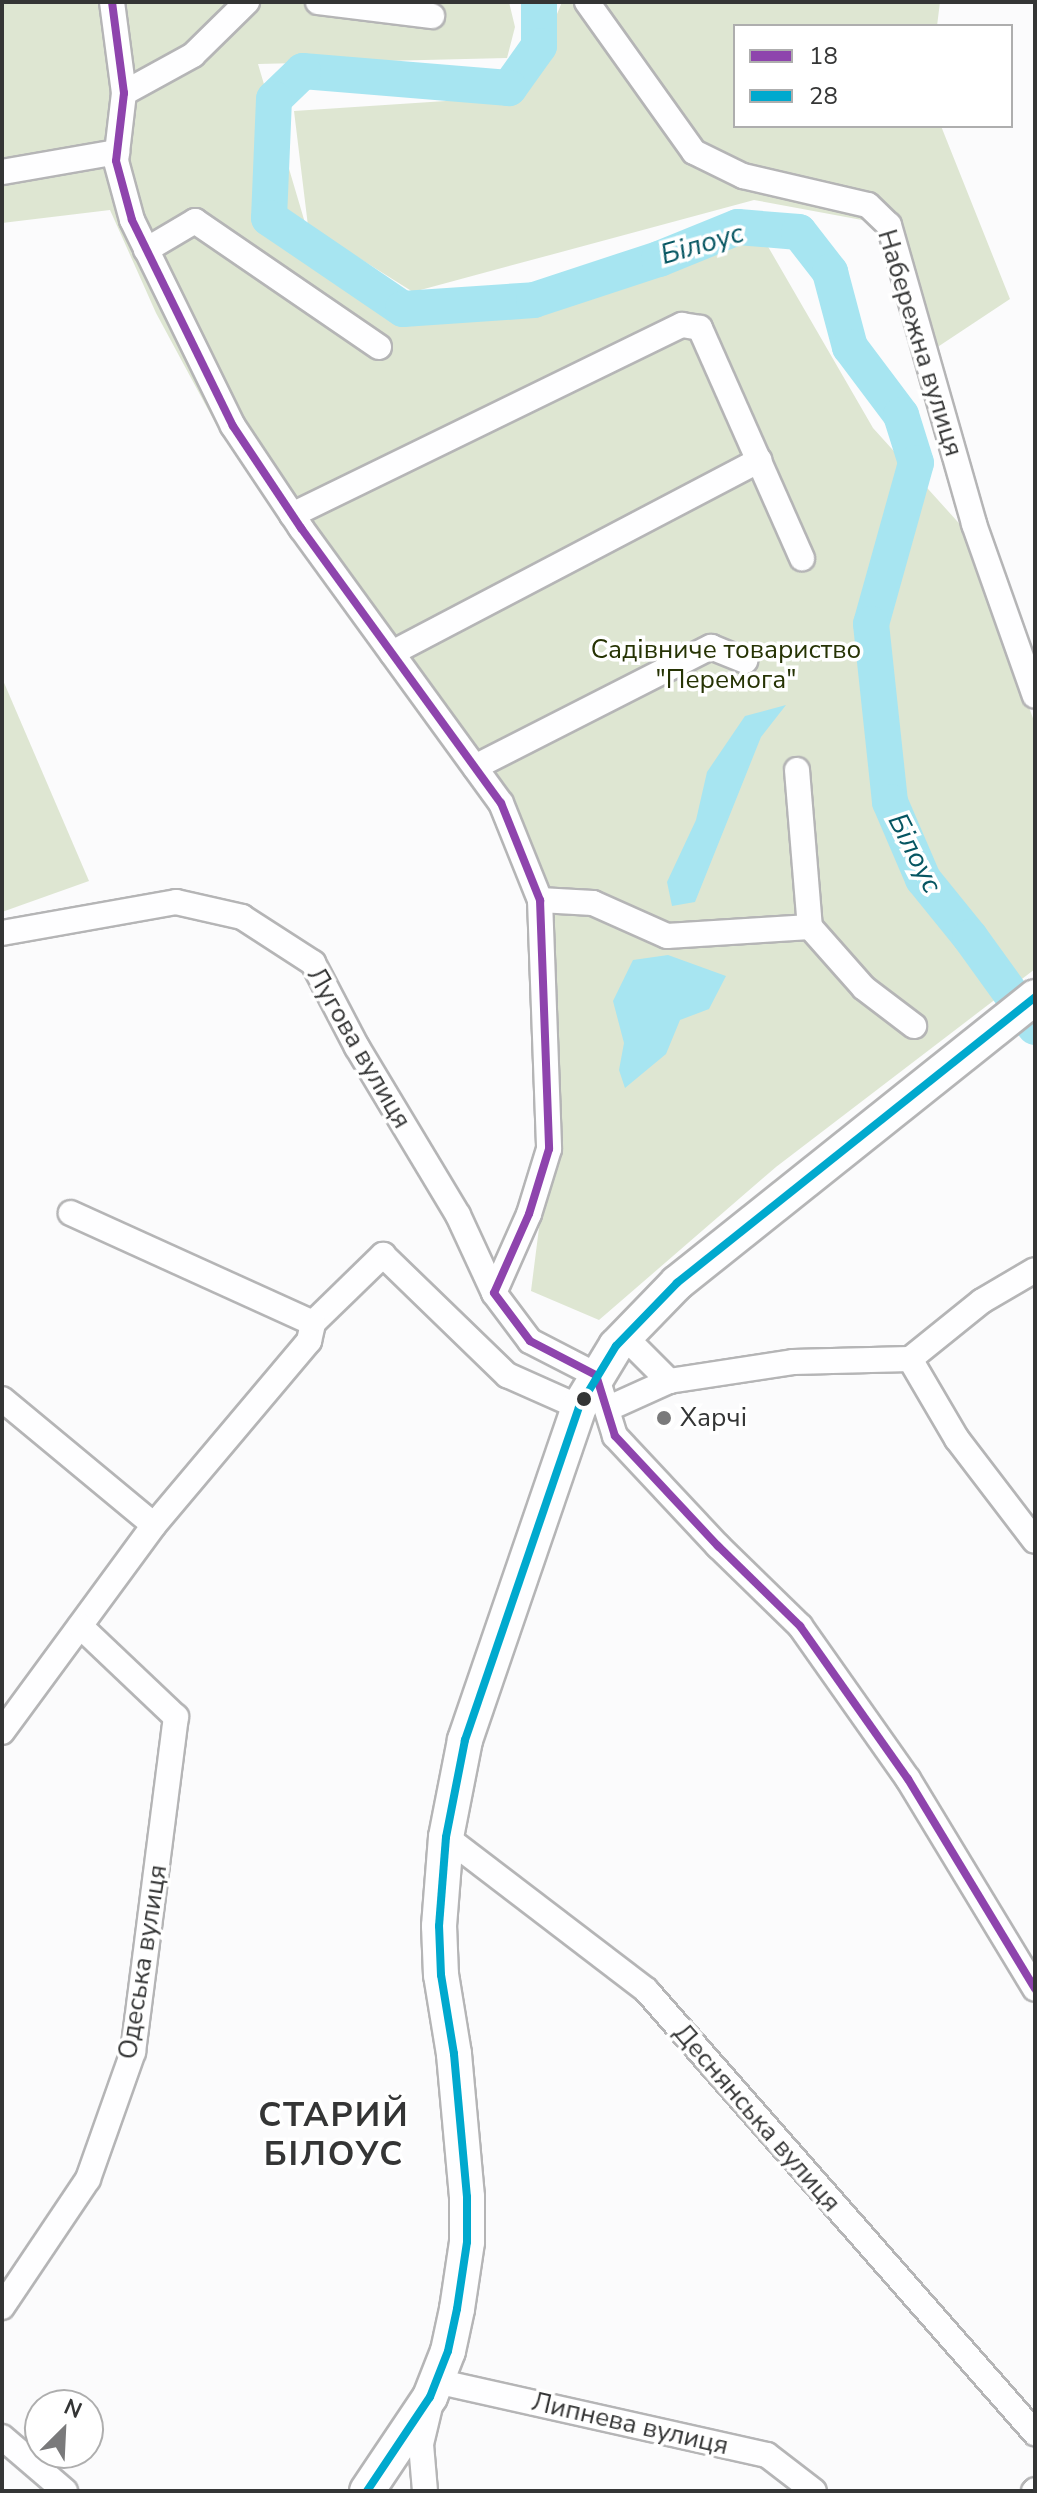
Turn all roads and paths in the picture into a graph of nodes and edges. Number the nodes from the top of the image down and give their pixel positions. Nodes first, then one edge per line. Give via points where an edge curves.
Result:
1 (112, 2) edge
2 (247, 2) edge
3 (318, 2) edge
4 (587, 2) edge
5 (432, 16) dead end
6 (124, 93) junction
7 (117, 152) junction
8 (2, 172) edge
9 (146, 250) junction
10 (379, 347) dead end
11 (759, 460) junction
12 (292, 515) junction
13 (802, 558) dead end
14 (392, 653) junction
15 (745, 661) dead end
16 (1035, 696) edge
17 (475, 767) junction
18 (797, 770) dead end
19 (540, 900) junction
20 (810, 927) junction
21 (2, 933) edge
22 (1035, 997) edge
23 (914, 1026) dead end
24 (71, 1213) dead end
25 (1035, 1270) edge
26 (494, 1293) junction
27 (313, 1323) junction
28 (624, 1336) junction
29 (910, 1359) junction
30 (596, 1375) junction
31 (669, 1381) junction
32 (2, 1399) edge
33 (593, 1408) junction
34 (154, 1525) junction
35 (1035, 1541) edge
36 (80, 1626) junction
37 (2, 1732) edge
38 (446, 1837) junction
39 (1035, 1989) edge
40 (2, 2307) edge
41 (436, 2381) junction
42 (1035, 2433) edge
43 (2, 2437) edge
44 (65, 2491) edge
45 (367, 2491) edge
46 (425, 2491) edge
47 (814, 2491) edge

1 - 6 street
2 - 6 street via 193,55
3 - 5 street
4 - 16 street, Набережна вулиця via 694,152 743,176 868,205 889,225 974,524
6 - 7 street
7 - 8 street
7 - 9 street via 132,220
9 - 10 street via 195,221
9 - 12 street via 233,426
11 - 12 street via 700,328 682,325
11 - 13 street
11 - 14 street
12 - 14 street
14 - 17 street
15 - 17 street via 711,647
17 - 19 street via 501,803
18 - 20 street
19 - 20 street via 593,903 667,936
19 - 26 street via 549,1149 529,1214
20 - 23 street via 864,988
21 - 26 street, Лугова вулиця via 176,902 242,917 313,963 458,1215
22 - 28 main road via 677,1283
24 - 27 street
25 - 29 street via 982,1301
26 - 30 street, Лугова вулиця via 530,1341
27 - 33 street via 383,1255 507,1375
27 - 34 street via 309,1341
28 - 30 main road
28 - 31 street
29 - 31 street via 793,1362
29 - 35 street via 957,1439
30 - 33 main road
31 - 33 street
32 - 34 street
33 - 38 main road via 465,1740
33 - 39 street via 718,1546 800,1626 908,1779
34 - 36 street
36 - 37 street
36 - 40 street, Одеська вулиця via 176,1717 133,2052 88,2179
38 - 41 main road via 441,1975 464,2148 467,2242 457,2309
38 - 42 street, Деснянська вулиця via 646,1990
41 - 45 main road via 406,2437
41 - 46 street via 421,2444
41 - 47 street, Липнева вулиця via 767,2455
43 - 44 street

